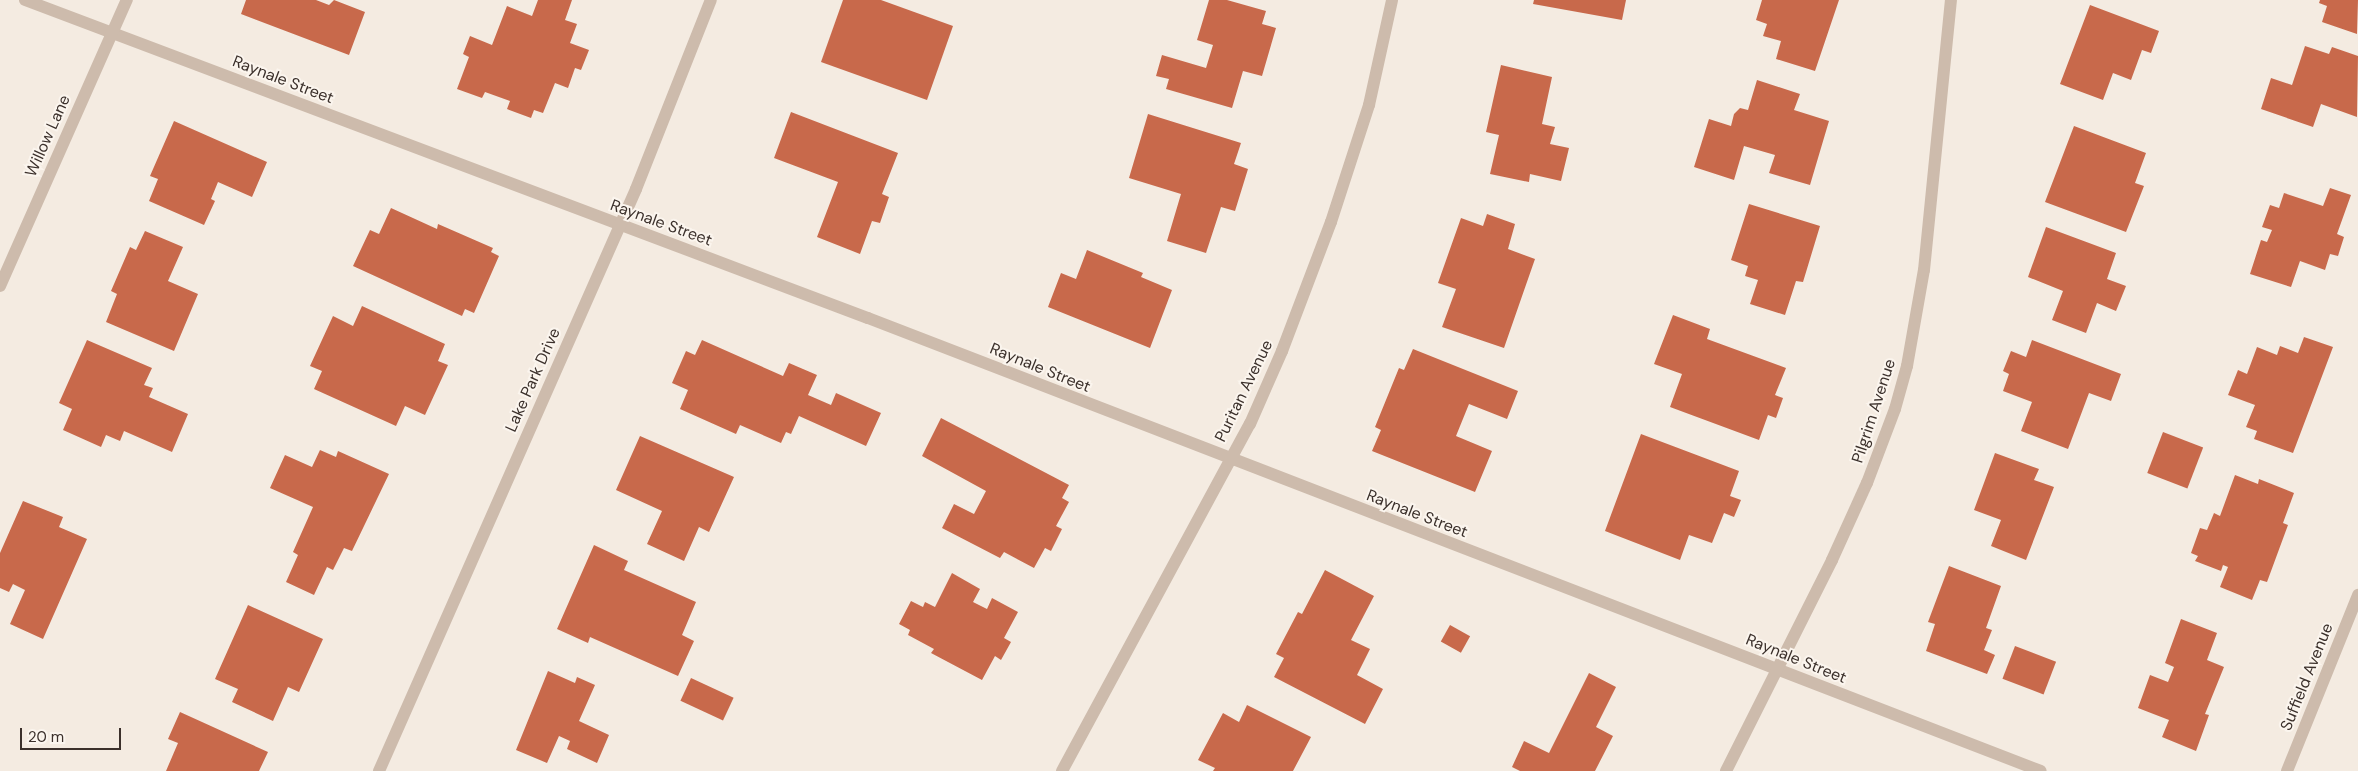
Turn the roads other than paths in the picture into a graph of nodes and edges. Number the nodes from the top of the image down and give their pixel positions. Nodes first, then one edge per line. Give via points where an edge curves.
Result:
1 (25, 0) edge
2 (127, 0) edge
3 (711, 0) edge
4 (1392, 0) edge
5 (1951, 0) edge
6 (113, 32) junction
7 (620, 225) junction
8 (0, 286) edge
9 (1229, 460) junction
10 (2358, 595) edge
11 (1778, 669) junction
12 (379, 771) edge
13 (1062, 771) edge
14 (1726, 771) edge
15 (2041, 771) edge
16 (2287, 771) edge

1 - 6 street, Raynale Street
2 - 6 street, Willow Lane
3 - 7 street, Lake Park Drive
4 - 9 street, Puritan Avenue via 1369,105 1331,222 1282,351 1250,424
5 - 11 street, Pilgrim Avenue via 1924,270 1907,366 1895,409 1867,483
6 - 7 street, Raynale Street
6 - 8 street, Willow Lane
7 - 9 street, Raynale Street
7 - 12 street, Lake Park Drive
9 - 11 street, Raynale Street
9 - 13 street, Puritan Avenue
10 - 16 street, Suffield Avenue
11 - 14 street, Pilgrim Avenue
11 - 15 street, Raynale Street

